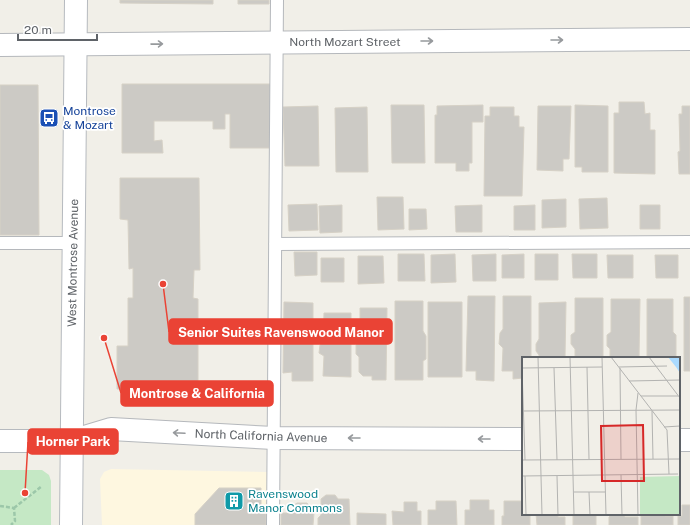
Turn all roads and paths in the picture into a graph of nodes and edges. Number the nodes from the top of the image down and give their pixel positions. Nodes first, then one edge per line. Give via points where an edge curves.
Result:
1 (76, 0) edge
2 (277, 0) edge
3 (690, 39) edge
4 (277, 42) junction
5 (76, 45) junction
6 (0, 46) edge
7 (690, 242) edge
8 (0, 243) edge
9 (74, 243) junction
10 (275, 244) junction
11 (274, 438) junction
12 (522, 439) edge
13 (71, 440) junction
14 (0, 441) edge
15 (42, 486) dead end
16 (0, 506) edge
17 (14, 508) junction
18 (11, 525) edge
19 (71, 525) edge
20 (273, 525) edge

1 - 5 street, West Montrose Avenue
2 - 4 lane
4 -> 3 street, North Mozart Street
5 -> 4 street, North Mozart Street
4 - 10 lane
5 - 6 street, North Mozart Street
5 - 9 street, West Montrose Avenue
7 - 10 lane
8 - 9 lane
9 - 13 street, West Montrose Avenue
10 - 11 lane
12 -> 11 street, North California Avenue
11 -> 13 street, North California Avenue via 111,429
11 - 20 lane
13 - 14 street, North California Avenue
13 - 19 street, West Montrose Avenue
15 - 17 path
16 - 17 path
17 - 18 path via 15,521

